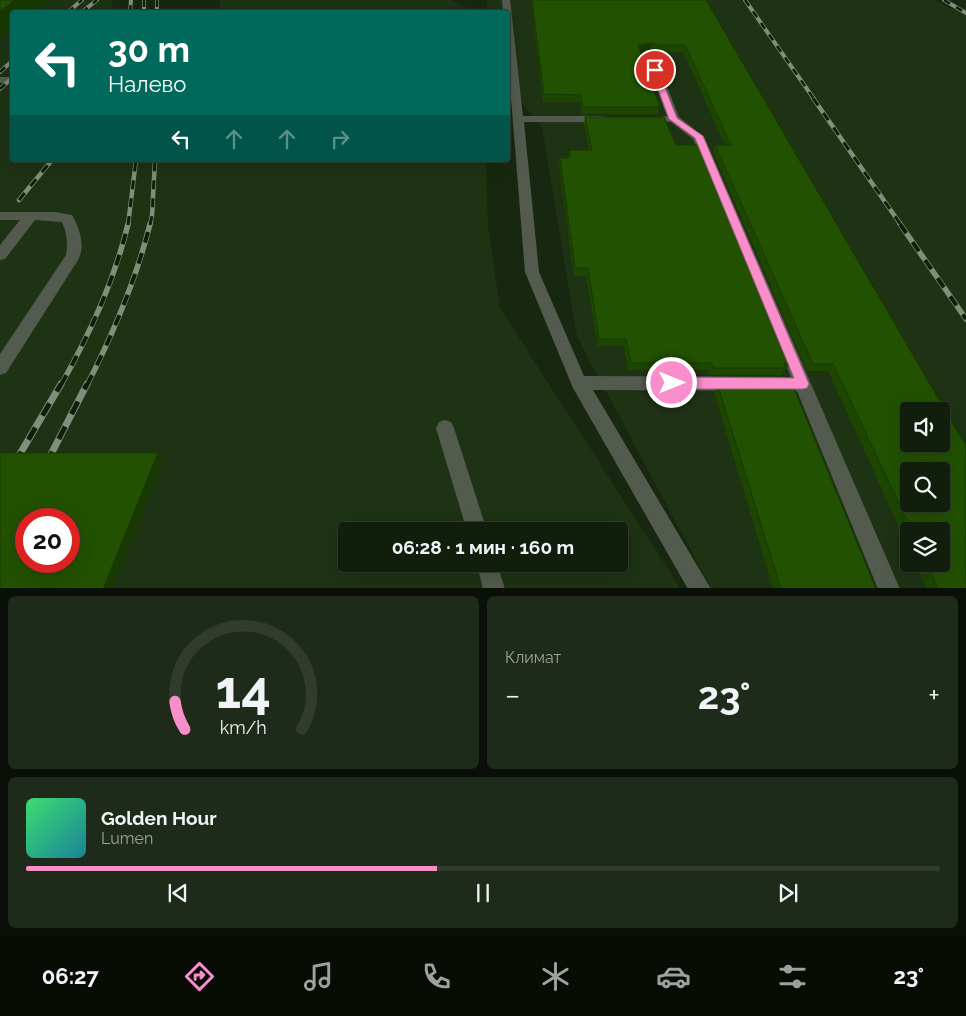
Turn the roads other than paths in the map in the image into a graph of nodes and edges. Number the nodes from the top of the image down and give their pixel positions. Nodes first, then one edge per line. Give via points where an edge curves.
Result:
1 (510, 42) edge
2 (648, 54) dead end
3 (518, 119) junction
4 (615, 119) edge
5 (654, 119) edge
6 (674, 119) junction
7 (0, 216) edge
8 (31, 216) junction
9 (0, 255) edge
10 (0, 368) edge
11 (579, 382) junction
12 (802, 384) junction
13 (445, 428) dead end
14 (474, 522) edge
15 (489, 572) edge
16 (494, 588) edge
17 (700, 588) edge
18 (889, 588) edge

1 - 3 lane
2 - 6 lane
3 - 4 lane
3 - 11 lane via 532,272
5 - 6 lane
6 - 12 lane via 698,136
7 - 8 lane
8 - 9 lane
8 - 10 lane via 67,218 72,227 73,256
11 - 12 lane
11 - 17 lane
12 - 18 lane
13 - 14 lane
15 - 16 lane

